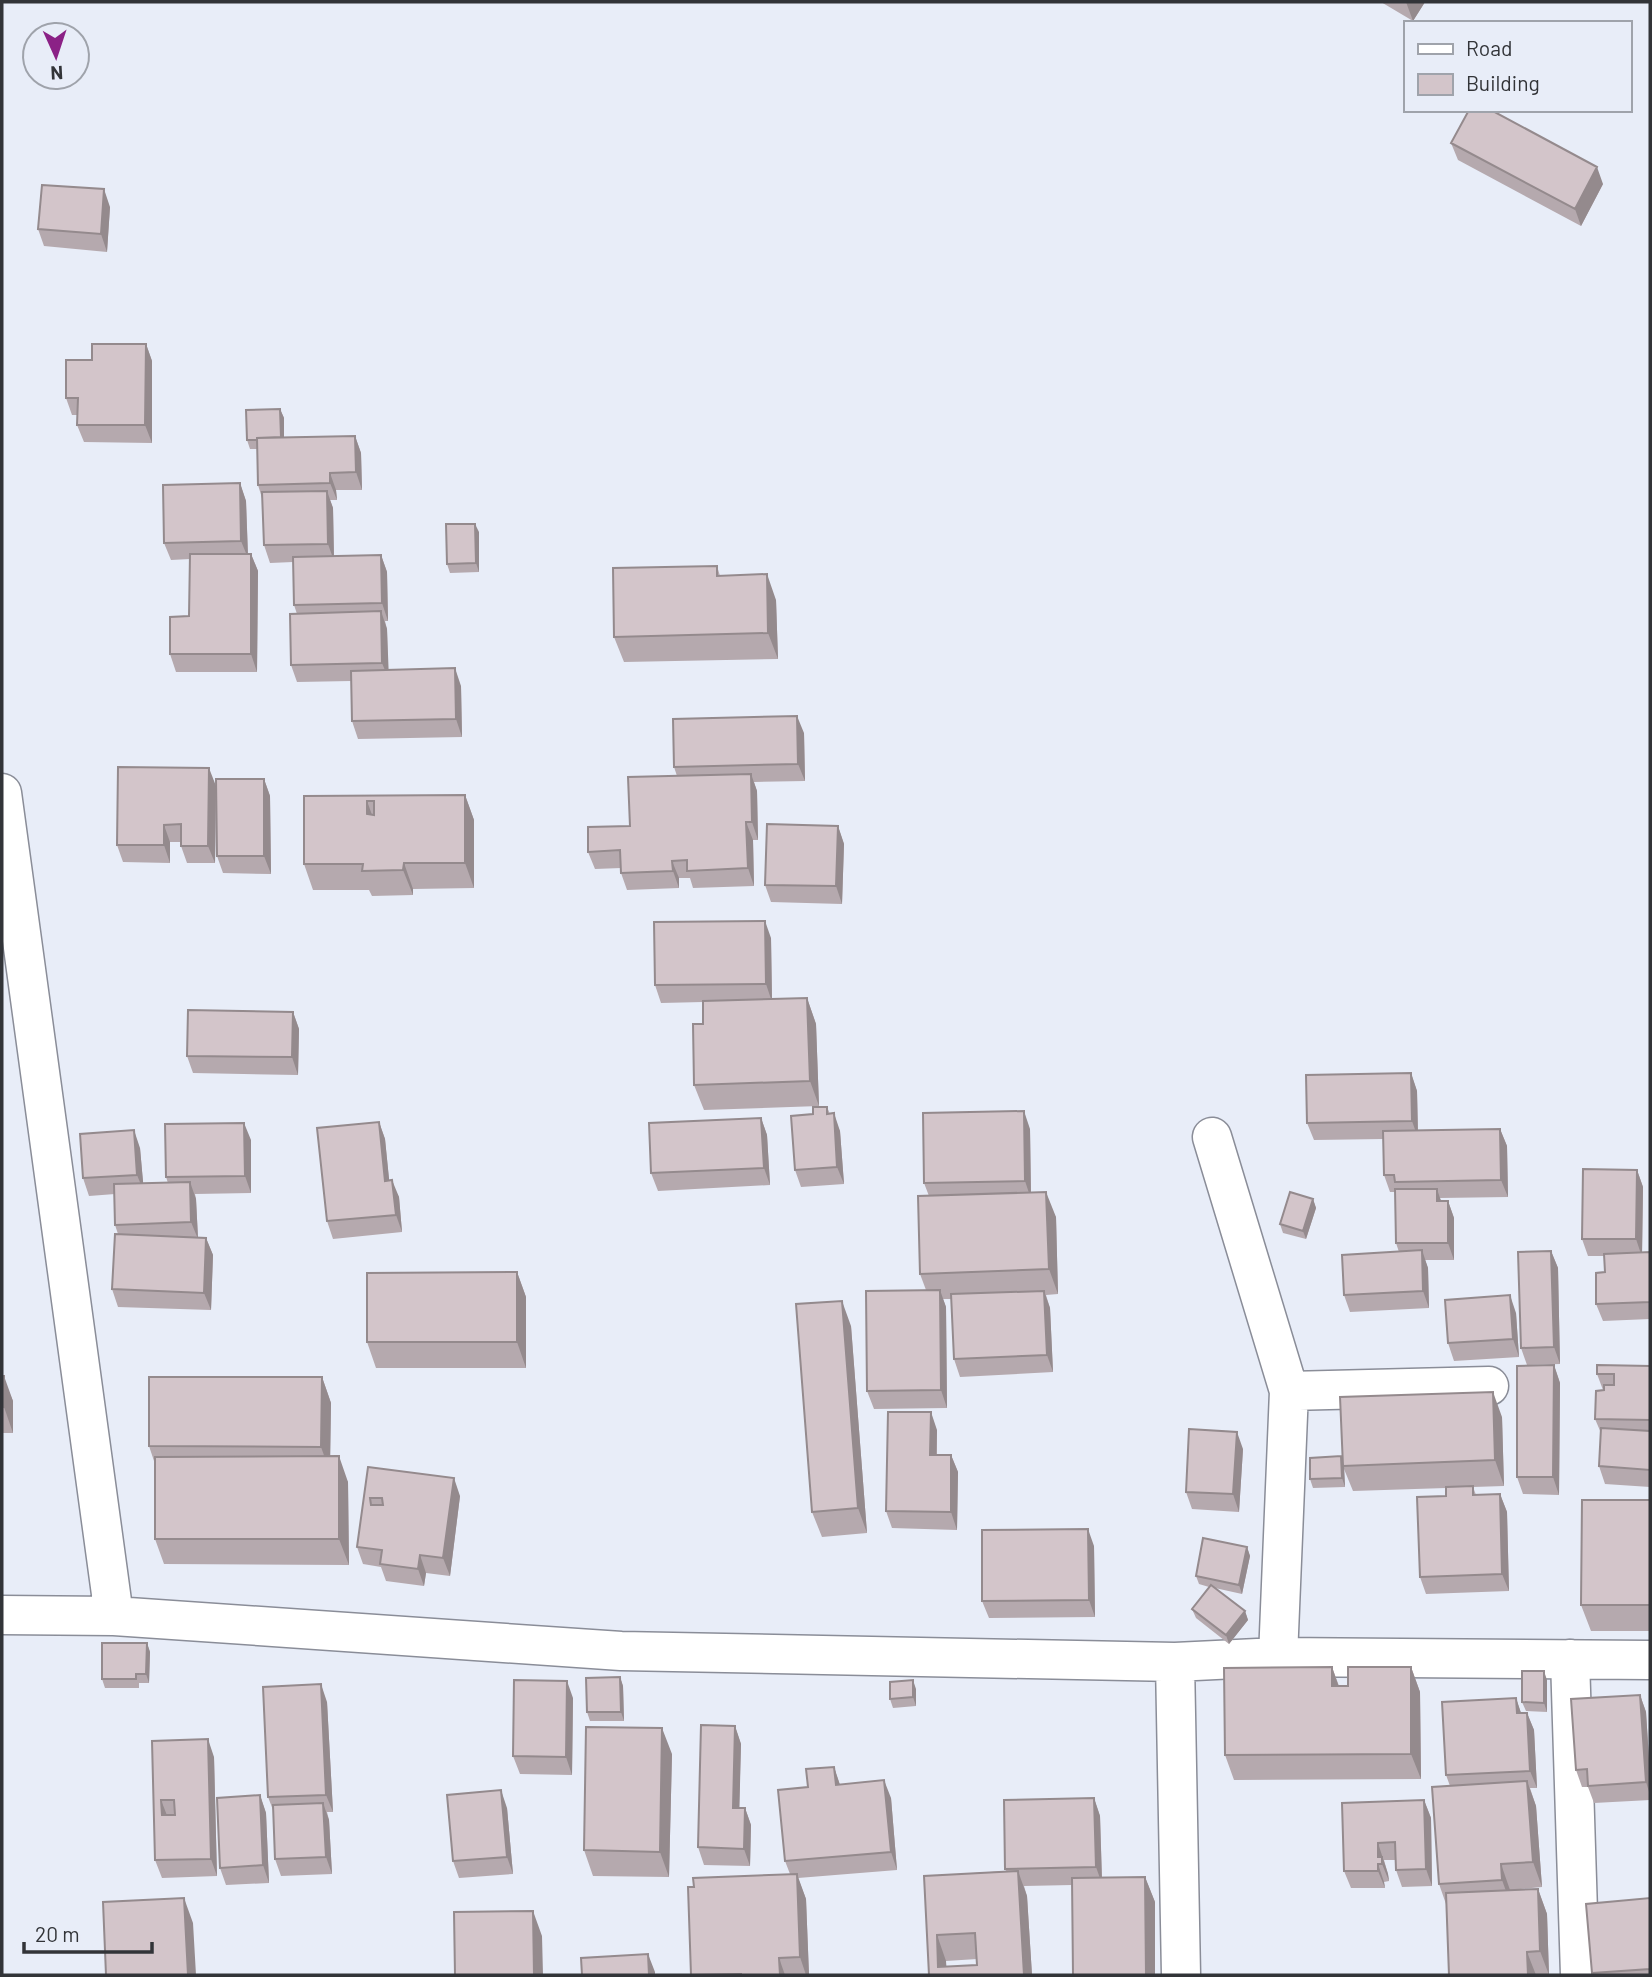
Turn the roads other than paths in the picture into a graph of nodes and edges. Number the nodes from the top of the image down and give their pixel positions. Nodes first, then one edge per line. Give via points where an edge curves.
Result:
1 (2, 793) edge
2 (1212, 1137) dead end
3 (1489, 1387) dead end
4 (1289, 1391) junction
5 (2, 1615) edge
6 (114, 1616) junction
7 (1278, 1657) junction
8 (1570, 1659) junction
9 (1650, 1660) edge
10 (1175, 1661) junction
11 (1181, 1975) edge
12 (1580, 1975) edge

1 - 6 street
2 - 4 street
3 - 4 street
4 - 7 street
5 - 6 street
6 - 10 street via 621,1651
7 - 8 street
7 - 10 street
8 - 9 street
8 - 12 street
10 - 11 street

